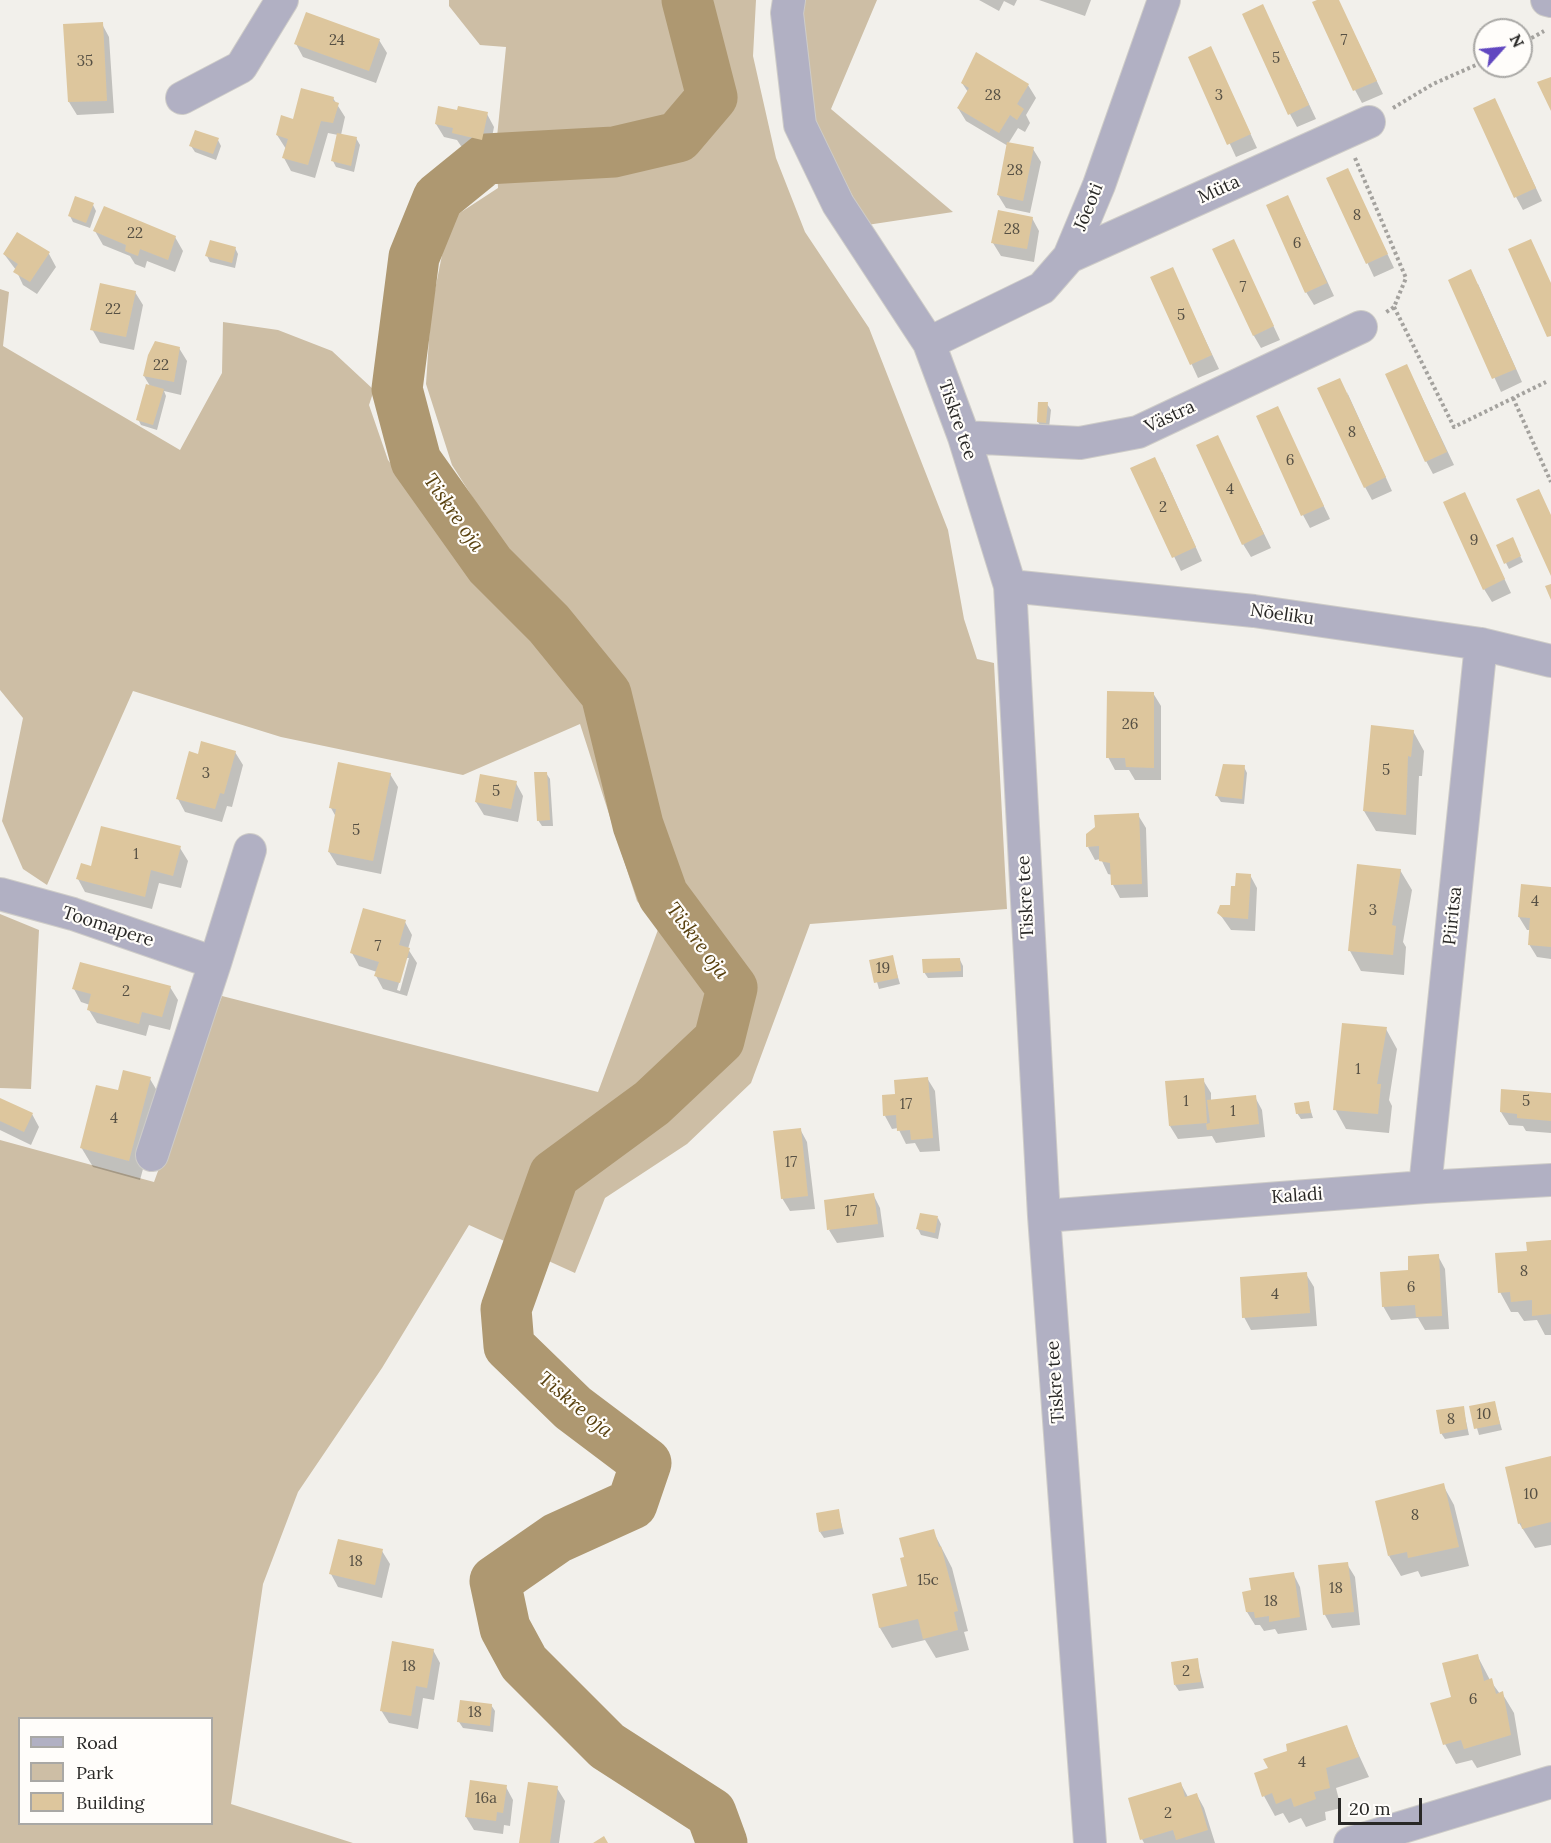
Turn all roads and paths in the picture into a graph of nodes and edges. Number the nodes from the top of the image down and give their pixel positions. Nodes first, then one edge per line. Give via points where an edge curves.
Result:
1 (282, 0) edge
2 (789, 0) edge
3 (1164, 0) edge
4 (1551, 27) edge
5 (1533, 37) edge
6 (1473, 66) edge
7 (182, 98) dead end
8 (1357, 127) junction
9 (1069, 258) junction
10 (1394, 307) junction
11 (1361, 327) joint
12 (929, 343) junction
13 (1546, 382) dead end
14 (1513, 398) junction
15 (964, 437) junction
16 (1551, 482) edge
17 (1010, 586) junction
18 (1481, 644) junction
19 (1551, 661) edge
20 (250, 850) dead end
21 (0, 894) edge
22 (215, 963) junction
23 (152, 1155) dead end
24 (1551, 1180) edge
25 (1425, 1187) junction
26 (1044, 1216) junction
27 (1551, 1782) edge
28 (1090, 1843) edge
29 (1350, 1843) edge

1 - 7 street via 241,67
2 - 12 street, Tiskre tee via 787,13 800,125 838,204
3 - 9 street, Jõeoti
4 - 5 path
6 - 8 path
8 - 9 street, Müta
8 - 10 path via 1406,278
9 - 12 street, Jõeoti via 1042,288
10 - 11 path
10 - 14 path via 1454,427
11 - 15 street, Västra via 1138,432 1080,443
12 - 15 street, Tiskre tee
13 - 14 path
14 - 16 path
15 - 17 street, Tiskre tee
17 - 18 street, Nõeliku via 1254,610
17 - 26 street, Tiskre tee
18 - 19 street, Nõeliku
18 - 25 street, Piiritsa
20 - 22 street
21 - 22 street, Toomapere via 73,914
22 - 23 street
24 - 25 street, Kaladi
25 - 26 street, Kaladi
26 - 28 street, Tiskre tee
27 - 29 street

